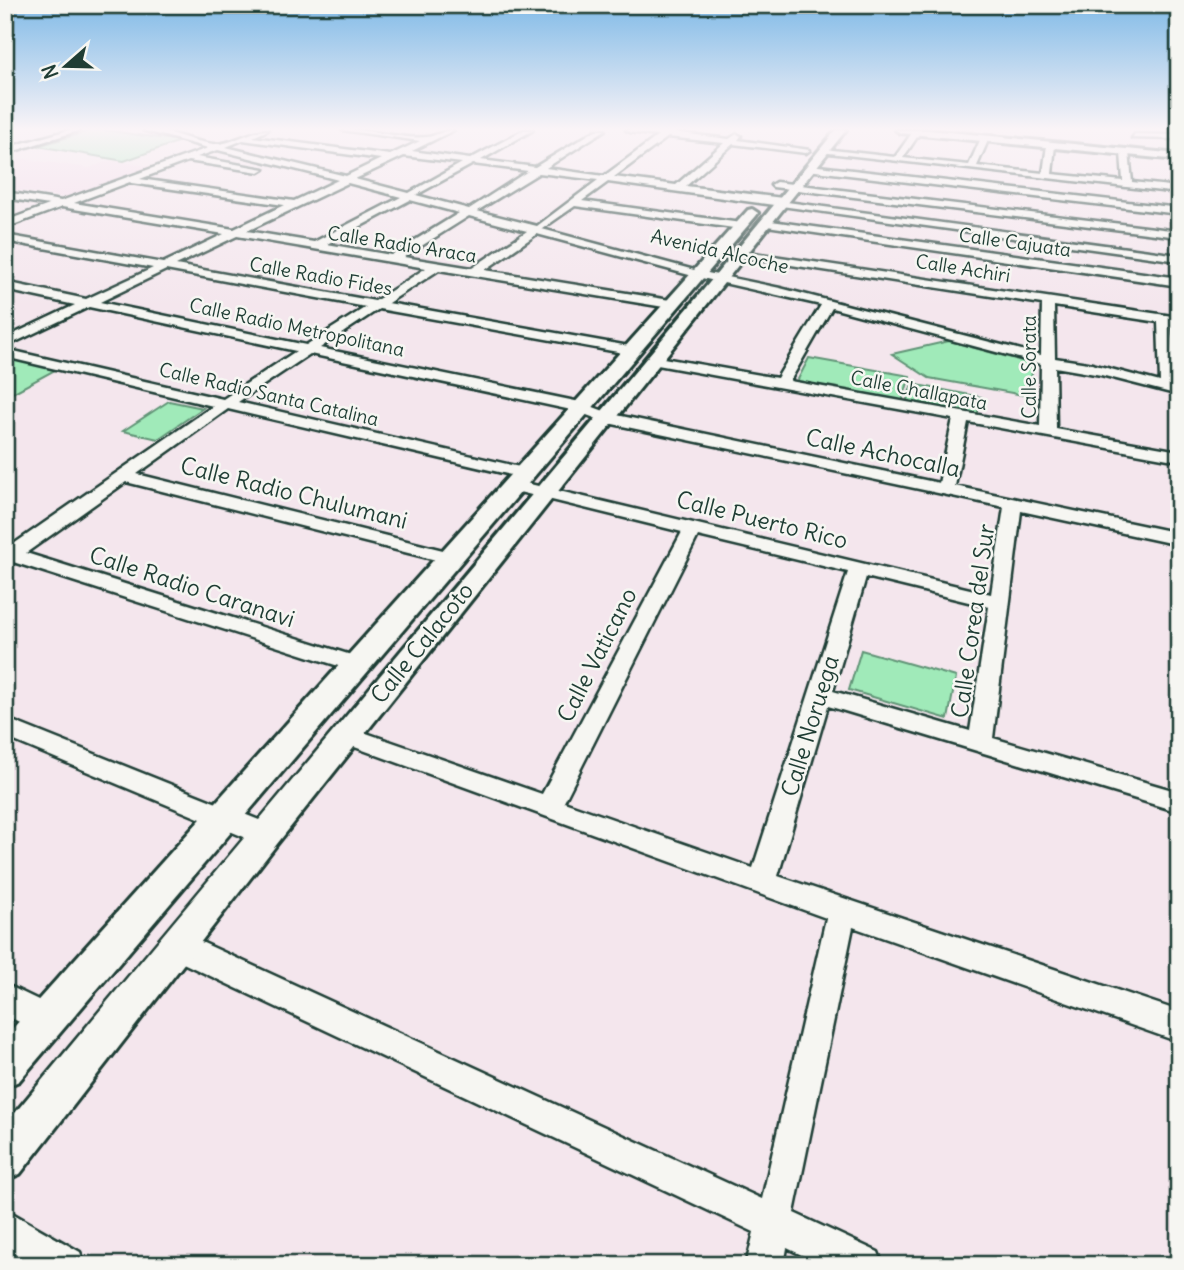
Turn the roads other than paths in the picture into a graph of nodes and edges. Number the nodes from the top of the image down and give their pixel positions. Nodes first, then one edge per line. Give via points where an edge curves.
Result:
1 (103, 189) edge
2 (192, 189) edge
3 (326, 189) edge
4 (388, 189) edge
5 (421, 189) edge
6 (504, 189) edge
7 (589, 189) edge
8 (689, 189) edge
9 (773, 189) edge
10 (792, 189) edge
11 (813, 189) edge
12 (990, 189) edge
13 (1023, 189) edge
14 (1023, 193) junction
15 (5, 195) edge
16 (411, 195) junction
17 (765, 198) junction
18 (781, 202) junction
19 (572, 203) junction
20 (295, 204) junction
21 (62, 205) junction
22 (471, 210) junction
23 (1179, 211) edge
24 (1017, 214) junction
25 (764, 223) junction
26 (5, 225) edge
27 (741, 226) junction
28 (1113, 226) junction
29 (539, 228) junction
30 (232, 233) junction
31 (1179, 233) edge
32 (5, 238) edge
33 (314, 247) junction
34 (1115, 250) junction
35 (740, 254) junction
36 (1179, 258) edge
37 (391, 260) junction
38 (167, 267) junction
39 (435, 267) junction
40 (699, 271) junction
41 (473, 272) junction
42 (722, 274) junction
43 (1118, 274) junction
44 (1019, 279) junction
45 (1179, 282) edge
46 (5, 286) edge
47 (1048, 302) junction
48 (91, 304) junction
49 (670, 304) junction
50 (828, 304) junction
51 (377, 306) junction
52 (1172, 320) edge
53 (5, 343) edge
54 (311, 349) junction
55 (629, 350) junction
56 (5, 354) edge
57 (1047, 358) junction
58 (652, 360) junction
59 (782, 383) junction
60 (1174, 389) edge
61 (225, 404) junction
62 (580, 407) junction
63 (608, 418) junction
64 (961, 418) junction
65 (1048, 432) junction
66 (1179, 456) edge
67 (124, 476) junction
68 (527, 483) junction
69 (946, 490) junction
70 (1013, 504) junction
71 (693, 528) junction
72 (1179, 539) edge
73 (8, 557) edge
74 (452, 558) junction
75 (859, 569) junction
76 (1000, 603) junction
77 (359, 665) junction
78 (818, 695) junction
79 (5, 727) edge
80 (346, 735) junction
81 (980, 744) junction
82 (1179, 802) edge
83 (548, 806) junction
84 (226, 817) junction
85 (265, 834) junction
86 (762, 883) junction
87 (842, 911) junction
88 (176, 945) junction
89 (5, 999) edge
90 (46, 1020) junction
91 (1179, 1027) edge
92 (5, 1067) edge
93 (5, 1159) edge
94 (773, 1224) junction
95 (5, 1227) edge
96 (67, 1265) edge
97 (765, 1265) edge
98 (865, 1265) edge

1 - 21 street
2 - 20 street
3 - 20 street
4 - 16 street, Avenida Alcoche
5 - 16 street
6 - 22 street
7 - 19 street
8 - 17 street
9 - 17 main road, Calle Calacoto
10 - 18 main road, Calle Calacoto
11 - 24 street
12 - 14 street
13 - 14 street
14 - 23 street
14 - 24 street
15 - 21 street, Calle Radio Araca
16 - 22 street, Avenida Alcoche
16 - 33 street
17 - 18 street
17 - 27 main road, Calle Calacoto
18 - 25 main road, Calle Calacoto
18 - 34 street
19 - 27 street
19 - 29 street
20 - 30 street
21 - 26 street
21 - 30 street, Calle Radio Araca
22 - 29 street, Avenida Alcoche
22 - 37 street
24 - 28 street
25 - 35 main road, Calle Calacoto
25 - 44 street, Calle Cajuata
27 - 40 main road, Calle Calacoto
28 - 31 street
28 - 34 street
29 - 40 street, Avenida Alcoche
29 - 41 street
30 - 33 street, Calle Radio Araca
30 - 38 street
32 - 38 street, Calle Radio Fides
33 - 37 street, Calle Radio Araca
34 - 36 street
34 - 43 street
35 - 42 main road, Calle Calacoto
35 - 44 street, Calle Achiri
37 - 39 street, Calle Radio Araca
38 - 48 street
38 - 51 street, Calle Radio Fides
39 - 41 street, Calle Radio Araca
39 - 51 street
40 - 42 street, Avenida Alcoche
40 - 49 main road, Calle Calacoto
41 - 49 street, Calle Radio Araca
42 - 50 street, Avenida Alcoche
42 - 57 street, Avenida Alcoche
42 - 58 main road, Calle Calacoto
43 - 44 street, Calle Cajuata
43 - 45 street, Calle Cajuata
44 - 47 street, Calle Achiri
46 - 48 street, Calle Radio Metropolitana
47 - 52 street, Calle Achiri
47 - 57 street, Calle Sorata
48 - 53 street
48 - 54 street, Calle Radio Metropolitana
49 - 55 main road, Calle Calacoto
50 - 57 street, Avenida Alcoche
50 - 59 street
51 - 54 street
51 - 55 street, Calle Radio Fides
52 - 60 street
54 - 61 street
54 - 62 street, Calle Radio Metropolitana
55 - 62 main road, Calle Calacoto
56 - 61 street, Calle Radio Santa Catalina
57 - 60 street, Avenida Alcoche
57 - 65 street, Calle Sorata
58 - 59 street, Calle Challapata
58 - 63 main road, Calle Calacoto
59 - 64 street, Calle Challapata
61 - 67 street
61 - 68 street, Calle Radio Santa Catalina
62 - 63 street, Calle Achocalla
62 - 68 main road, Calle Calacoto
63 - 68 main road, Calle Calacoto
63 - 69 street, Calle Achocalla
64 - 65 street, Calle Challapata
64 - 69 street
65 - 66 street, Calle Challapata
67 - 73 street
67 - 74 street, Calle Radio Chulumani
68 - 71 street, Calle Puerto Rico
68 - 74 main road, Calle Calacoto
68 - 80 main road, Calle Calacoto
69 - 70 street, Calle Achocalla
70 - 72 street, Calle Achocalla
70 - 76 street, Calle Corea del Sur
71 - 75 street, Calle Puerto Rico
71 - 83 street, Calle Vaticano
73 - 77 street, Calle Radio Caranavi
74 - 77 main road, Calle Calacoto
75 - 76 street, Calle Puerto Rico
75 - 78 street, Calle Noruega
76 - 81 street, Calle Corea del Sur
77 - 84 main road, Calle Calacoto
78 - 81 street
78 - 86 street, Calle Noruega
79 - 84 street
80 - 83 street
80 - 85 main road, Calle Calacoto
81 - 82 street
83 - 86 street
84 - 85 street
84 - 90 main road, Calle Calacoto
85 - 88 main road, Calle Calacoto
86 - 87 street
87 - 91 street
87 - 94 street
88 - 93 main road, Calle Calacoto
88 - 94 street
89 - 90 street
90 - 92 main road, Calle Calacoto
94 - 97 street
94 - 98 street
95 - 96 street

